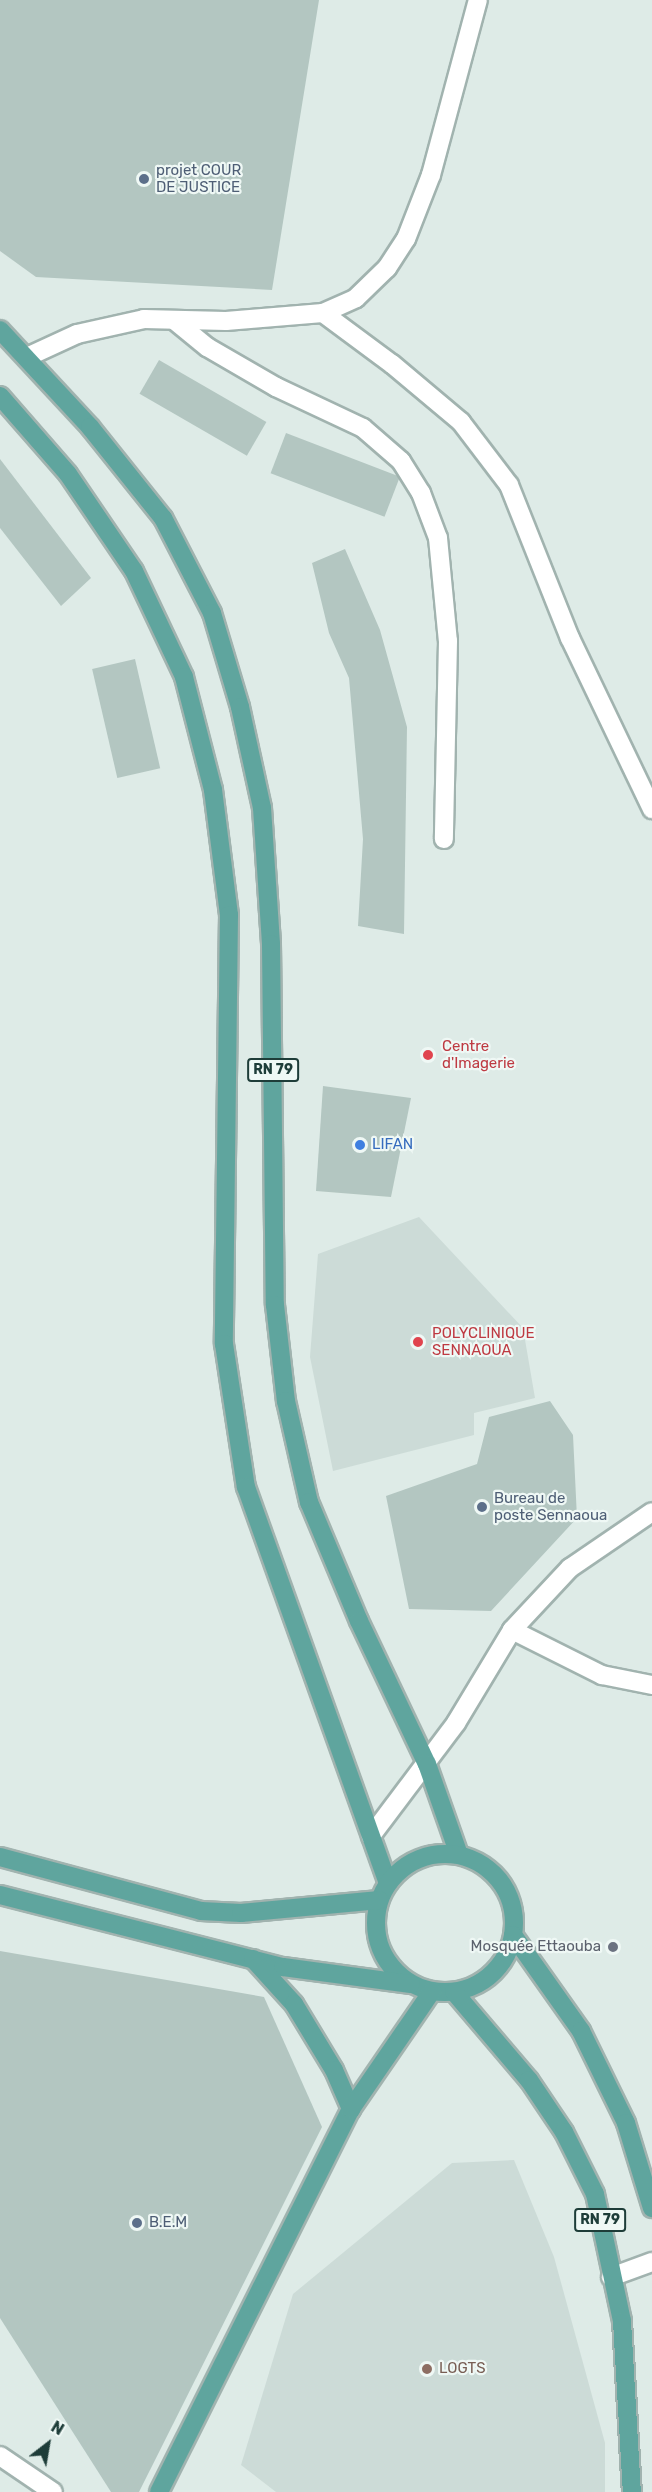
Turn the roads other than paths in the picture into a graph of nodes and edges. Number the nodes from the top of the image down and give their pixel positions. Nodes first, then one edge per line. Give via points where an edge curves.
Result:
1 (478, 0) edge
2 (322, 313) junction
3 (174, 320) junction
4 (0, 330) edge
5 (27, 357) junction
6 (0, 396) edge
7 (652, 809) edge
8 (444, 839) dead end
9 (652, 1512) edge
10 (512, 1630) junction
11 (652, 1685) edge
12 (427, 1764) junction
13 (371, 1836) junction
14 (459, 1855) junction
15 (0, 1857) edge
16 (388, 1883) junction
17 (0, 1895) edge
18 (379, 1900) junction
19 (513, 1935) junction
20 (253, 1959) junction
21 (412, 1984) junction
22 (432, 1991) junction
23 (454, 1992) junction
24 (351, 2109) junction
25 (652, 2208) edge
26 (652, 2262) edge
27 (611, 2277) junction
28 (0, 2456) edge
29 (53, 2492) edge
30 (159, 2492) edge
31 (632, 2492) edge

1 - 2 street via 431,175 406,239 387,268 356,298
2 - 3 street via 226,321
2 - 7 street via 393,364 461,422 509,485 570,638
3 - 5 street via 144,319 100,327
3 - 8 street via 207,347 276,387 363,428 401,461 421,493 438,538 448,641
4 - 5 main road, RN 79
5 - 12 main road, RN 79 via 163,518 212,613 240,707 262,807 270,932 275,1305 286,1401 309,1502 359,1621
6 - 13 main road, RN 79 via 68,474 134,571 184,677 210,779 229,915 224,1332 246,1487
9 - 10 street via 570,1568
10 - 11 street via 602,1675
10 - 12 street
12 - 13 street
12 - 14 main road, RN 79
13 - 16 main road, RN 79
14 - 16 main road via 443,1854 412,1862
14 - 19 main road via 495,1875 513,1913
15 - 18 main road via 201,1911 241,1913
16 - 18 main road
17 - 20 main road
18 - 21 main road via 377,1939 397,1972
19 - 23 main road via 506,1955 493,1973
19 - 25 main road via 581,2031 626,2123
20 - 21 main road via 282,1967
20 - 24 main road via 294,2004 334,2070
21 - 22 main road
22 - 23 main road
22 - 24 main road
23 - 27 main road, RN 79 via 529,2080 564,2132 596,2194
24 - 30 main road
26 - 27 street
27 - 31 main road, RN 79 via 622,2321
28 - 29 street

